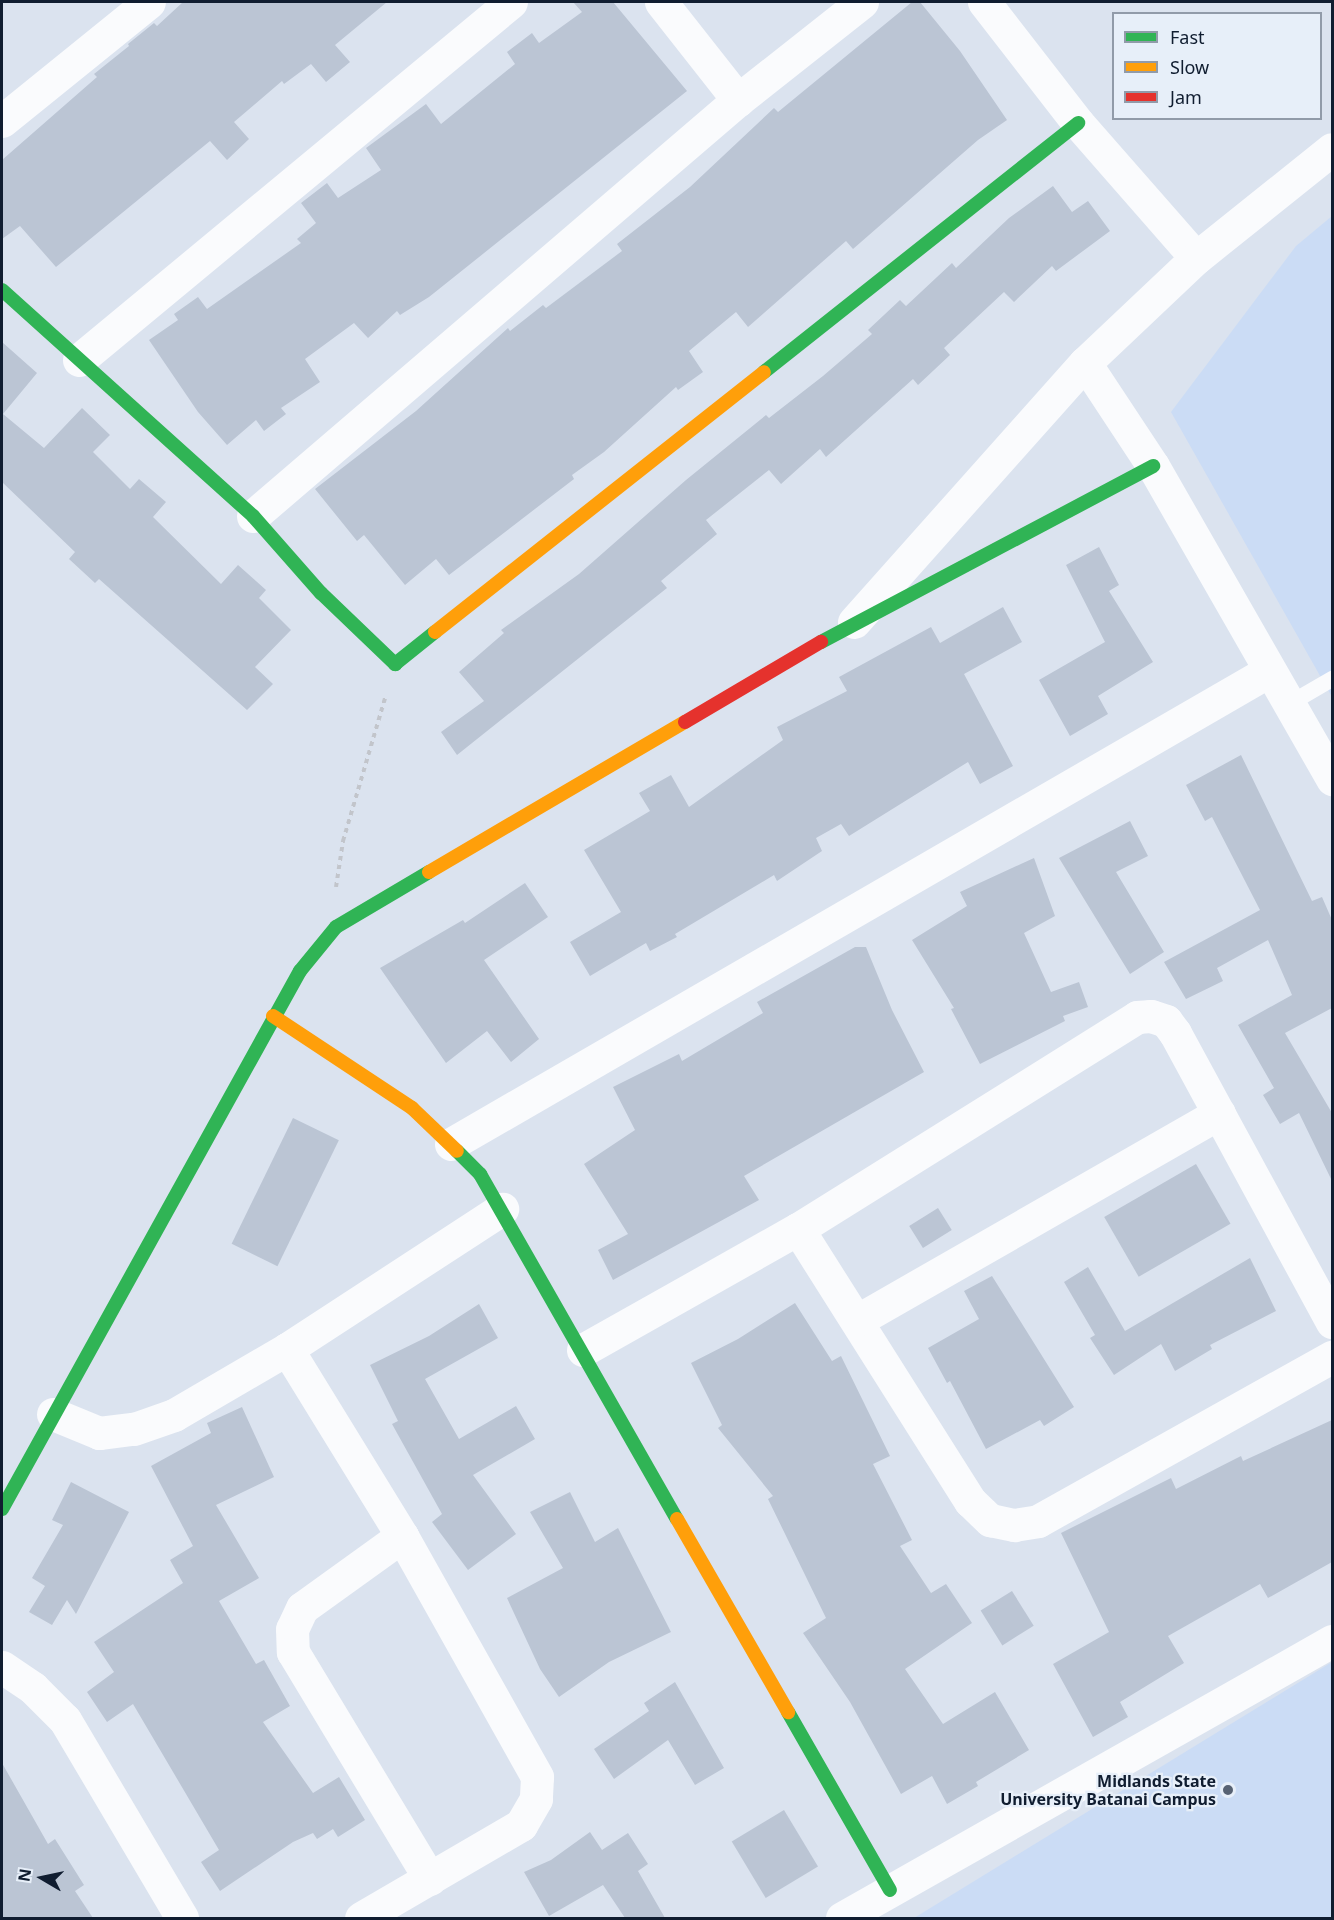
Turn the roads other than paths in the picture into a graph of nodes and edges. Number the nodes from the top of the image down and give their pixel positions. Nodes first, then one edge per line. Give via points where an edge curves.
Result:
1 (149, 2) edge
2 (512, 2) edge
3 (661, 2) edge
4 (862, 2) edge
5 (984, 2) edge
6 (738, 100) junction
7 (2, 121) edge
8 (1078, 123) junction
9 (1332, 149) edge
10 (1196, 258) junction
11 (2, 290) edge
12 (79, 360) junction
13 (1085, 363) junction
14 (1153, 466) junction
15 (253, 516) junction
16 (853, 623) junction
17 (1269, 671) junction
18 (1332, 680) edge
19 (1289, 704) junction
20 (1332, 779) edge
21 (273, 1016) junction
22 (1219, 1113) junction
23 (451, 1144) junction
24 (502, 1209) junction
25 (798, 1229) junction
26 (858, 1320) junction
27 (1332, 1322) edge
28 (287, 1349) junction
29 (583, 1350) junction
30 (1332, 1357) edge
31 (53, 1414) junction
32 (2, 1509) edge
33 (402, 1536) junction
34 (1332, 1641) edge
35 (2, 1667) edge
36 (430, 1879) junction
37 (890, 1890) junction
38 (182, 1918) edge
39 (360, 1918) edge
40 (842, 1918) edge

1 - 7 street
2 - 12 street
3 - 6 street
4 - 6 street
5 - 8 street
6 - 15 street
8 - 10 street
8 - 15 street via 395,664 321,593
9 - 10 street
10 - 13 street
11 - 12 street
12 - 15 street
13 - 14 street
13 - 16 street
14 - 16 street
14 - 17 street
16 - 21 street via 336,927 300,971
17 - 19 street
17 - 23 street
18 - 19 lane
19 - 20 street
21 - 23 street via 412,1108
21 - 31 street
22 - 25 street via 1166,1021 1137,1017
22 - 26 street
22 - 27 street
23 - 24 street via 480,1174
24 - 28 street
24 - 29 street
25 - 26 street
25 - 29 street
26 - 30 street via 970,1501 990,1520 1014,1525 1038,1521
28 - 31 street via 174,1414 134,1429 99,1433
28 - 33 street
29 - 37 street
31 - 32 street
33 - 36 street via 537,1777 536,1799 521,1825
33 - 36 street via 302,1608 292,1629 292,1652
34 - 37 street
35 - 38 street via 33,1688 65,1720
36 - 39 street
37 - 40 street

